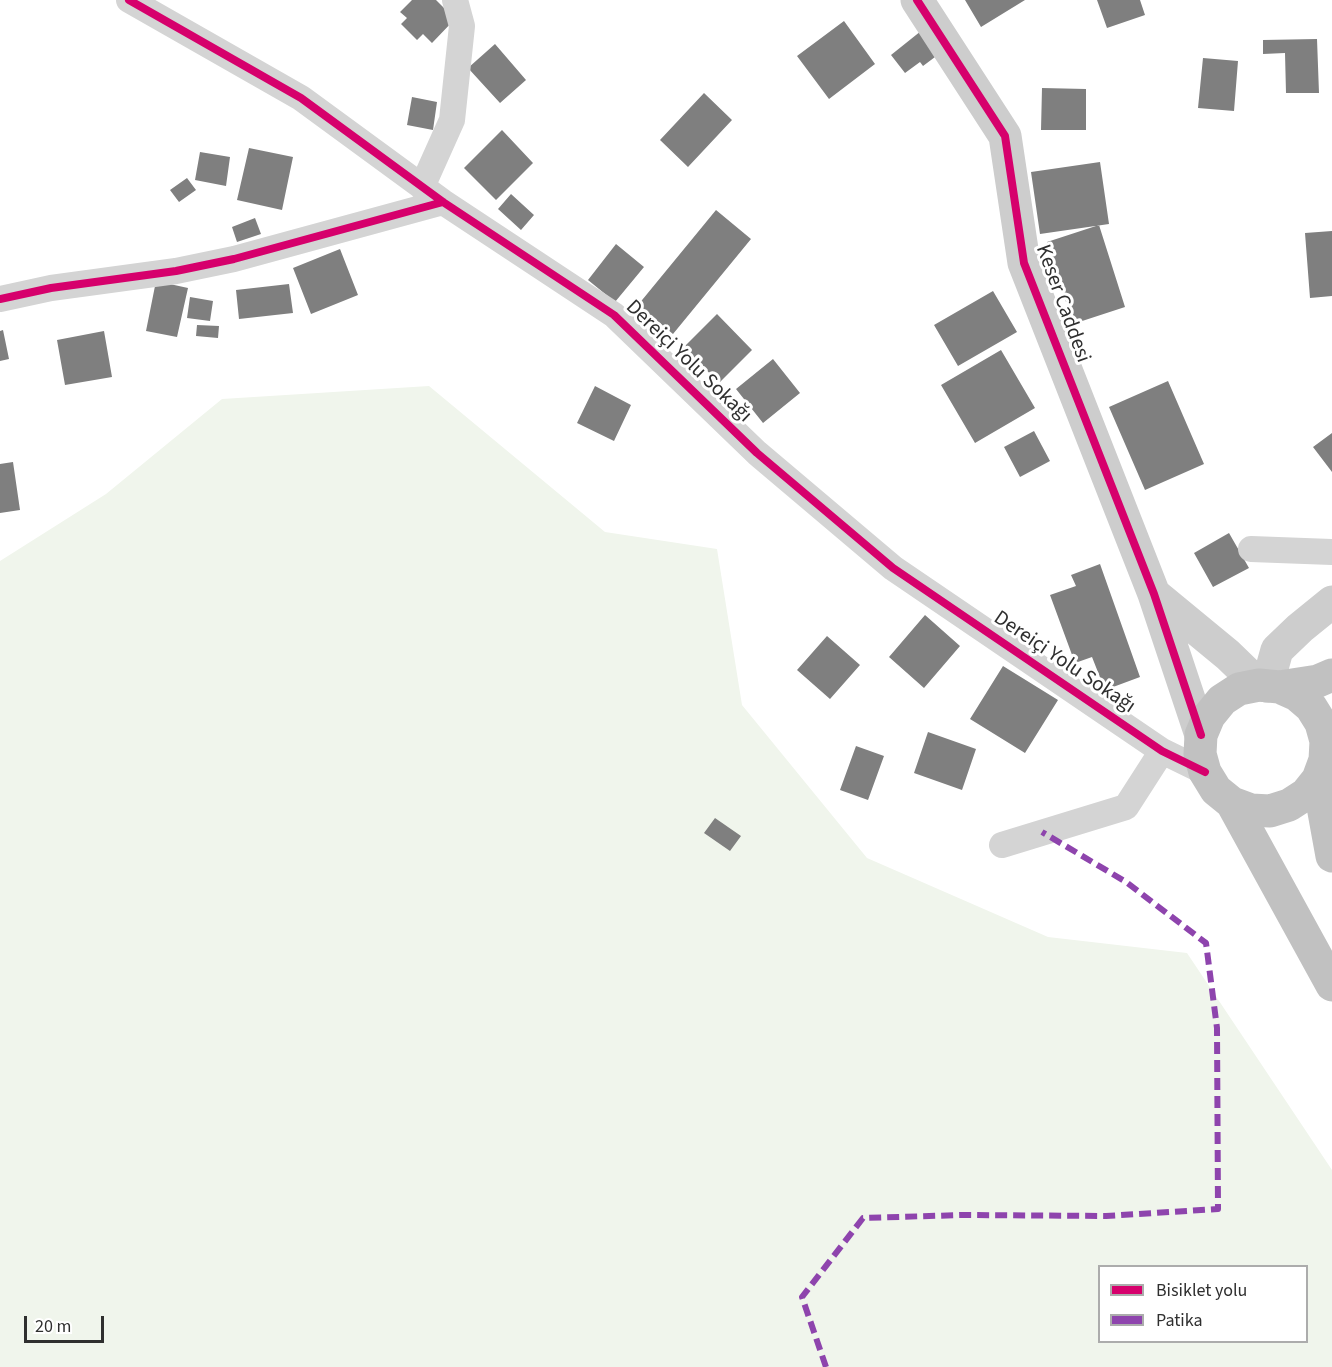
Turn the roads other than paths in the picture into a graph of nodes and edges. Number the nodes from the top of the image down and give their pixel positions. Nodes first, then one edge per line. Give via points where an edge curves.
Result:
1 (129, 0) edge
2 (455, 0) edge
3 (917, 0) edge
4 (423, 187) junction
5 (443, 202) junction
6 (0, 299) edge
7 (1251, 549) dead end
8 (1332, 552) edge
9 (1154, 594) junction
10 (1332, 602) edge
11 (1332, 675) edge
12 (1268, 686) junction
13 (1201, 735) junction
14 (1162, 751) junction
15 (1325, 765) edge
16 (1205, 772) junction
17 (1232, 803) junction
18 (1002, 845) dead end
19 (1332, 856) edge
20 (1332, 985) edge

1 - 4 street, Dereiçi Yolu Sokağı via 301,98
2 - 4 street via 462,26 452,120
3 - 9 street, Keser Caddesi via 1005,136 1024,263
4 - 5 street, Dereiçi Yolu Sokağı
5 - 6 street via 176,272 51,288
5 - 14 street, Dereiçi Yolu Sokağı via 614,315 757,453 893,568
7 - 8 street
9 - 12 street, Keser Caddesi
9 - 13 street
10 - 12 street via 1278,650
11 - 12 highway via 1318,681
12 - 13 highway via 1239,689 1222,700
12 - 15 highway via 1297,694 1311,707 1326,741
13 - 16 highway via 1200,754
14 - 16 street, Dereiçi Yolu Sokağı
14 - 18 street via 1126,807
15 - 17 highway via 1306,794 1289,805 1270,811
15 - 19 highway
16 - 17 highway via 1216,790
17 - 20 highway

